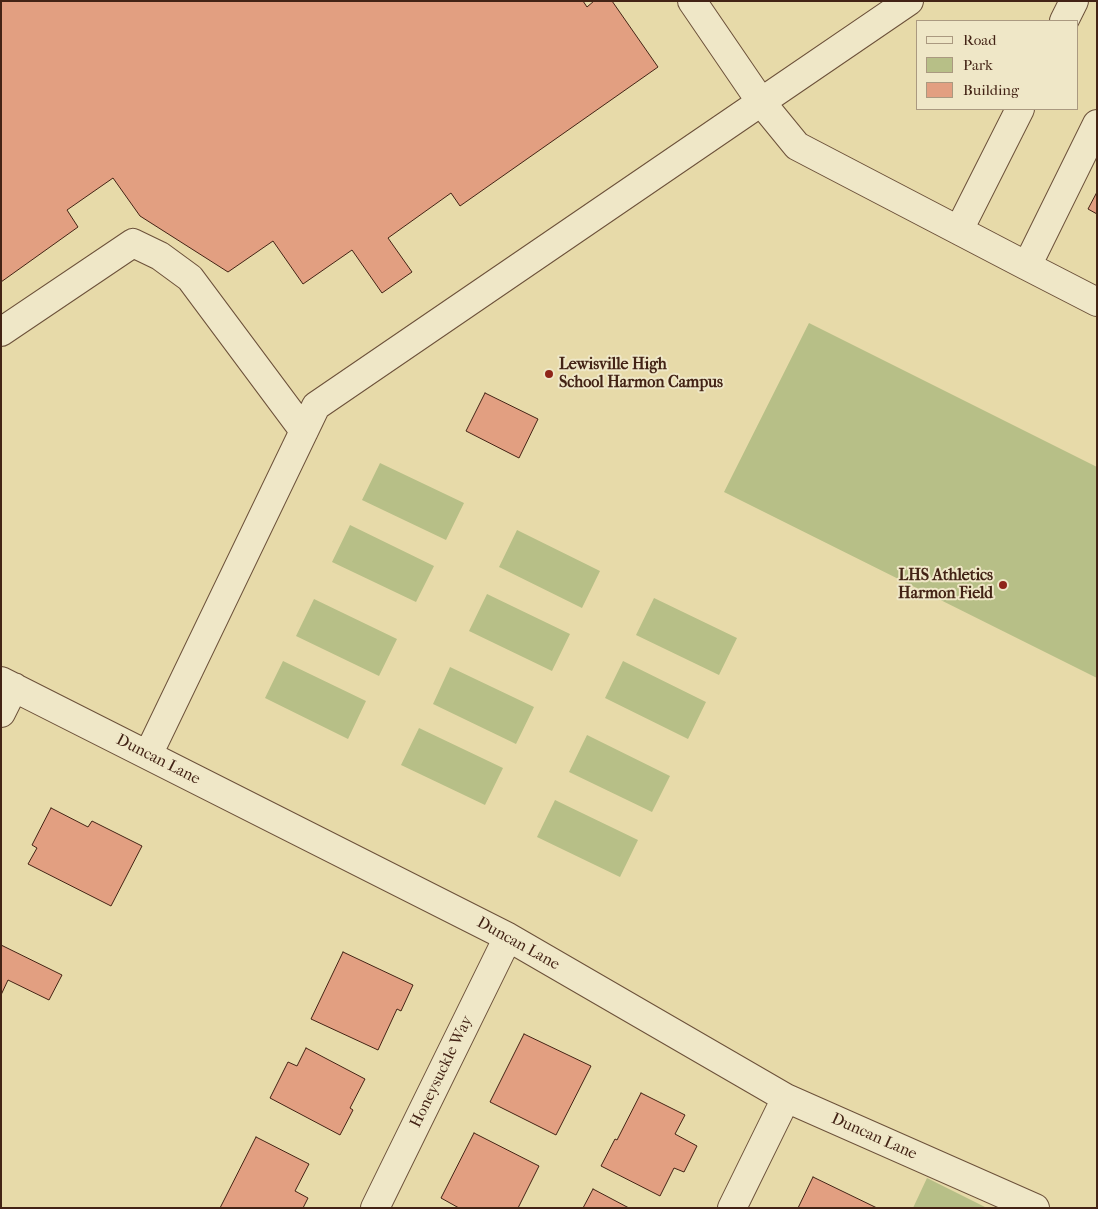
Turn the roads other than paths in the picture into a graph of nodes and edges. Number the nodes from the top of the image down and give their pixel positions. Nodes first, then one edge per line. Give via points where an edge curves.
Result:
1 (692, 1) edge
2 (909, 1) edge
3 (1074, 1) edge
4 (1064, 20) edge
5 (761, 102) junction
6 (1019, 110) edge
7 (1097, 124) edge
8 (958, 230) junction
9 (1027, 266) junction
10 (1097, 302) edge
11 (1, 332) edge
12 (304, 431) junction
13 (8, 684) edge
14 (1, 713) edge
15 (148, 755) junction
16 (508, 937) junction
17 (786, 1098) junction
18 (375, 1208) edge
19 (732, 1208) edge
20 (1035, 1208) edge

1 - 5 street
2 - 5 street
3 - 4 street
5 - 8 street via 797,146
5 - 12 street via 316,406
6 - 8 street
7 - 9 street
8 - 9 street
9 - 10 street
11 - 12 street via 133,243 160,256 190,278
12 - 15 street
13 - 14 street
13 - 15 street, Duncan Lane
15 - 16 street, Duncan Lane
16 - 17 street, Duncan Lane
16 - 18 street, Honeysuckle Way
17 - 19 street
17 - 20 street, Duncan Lane

